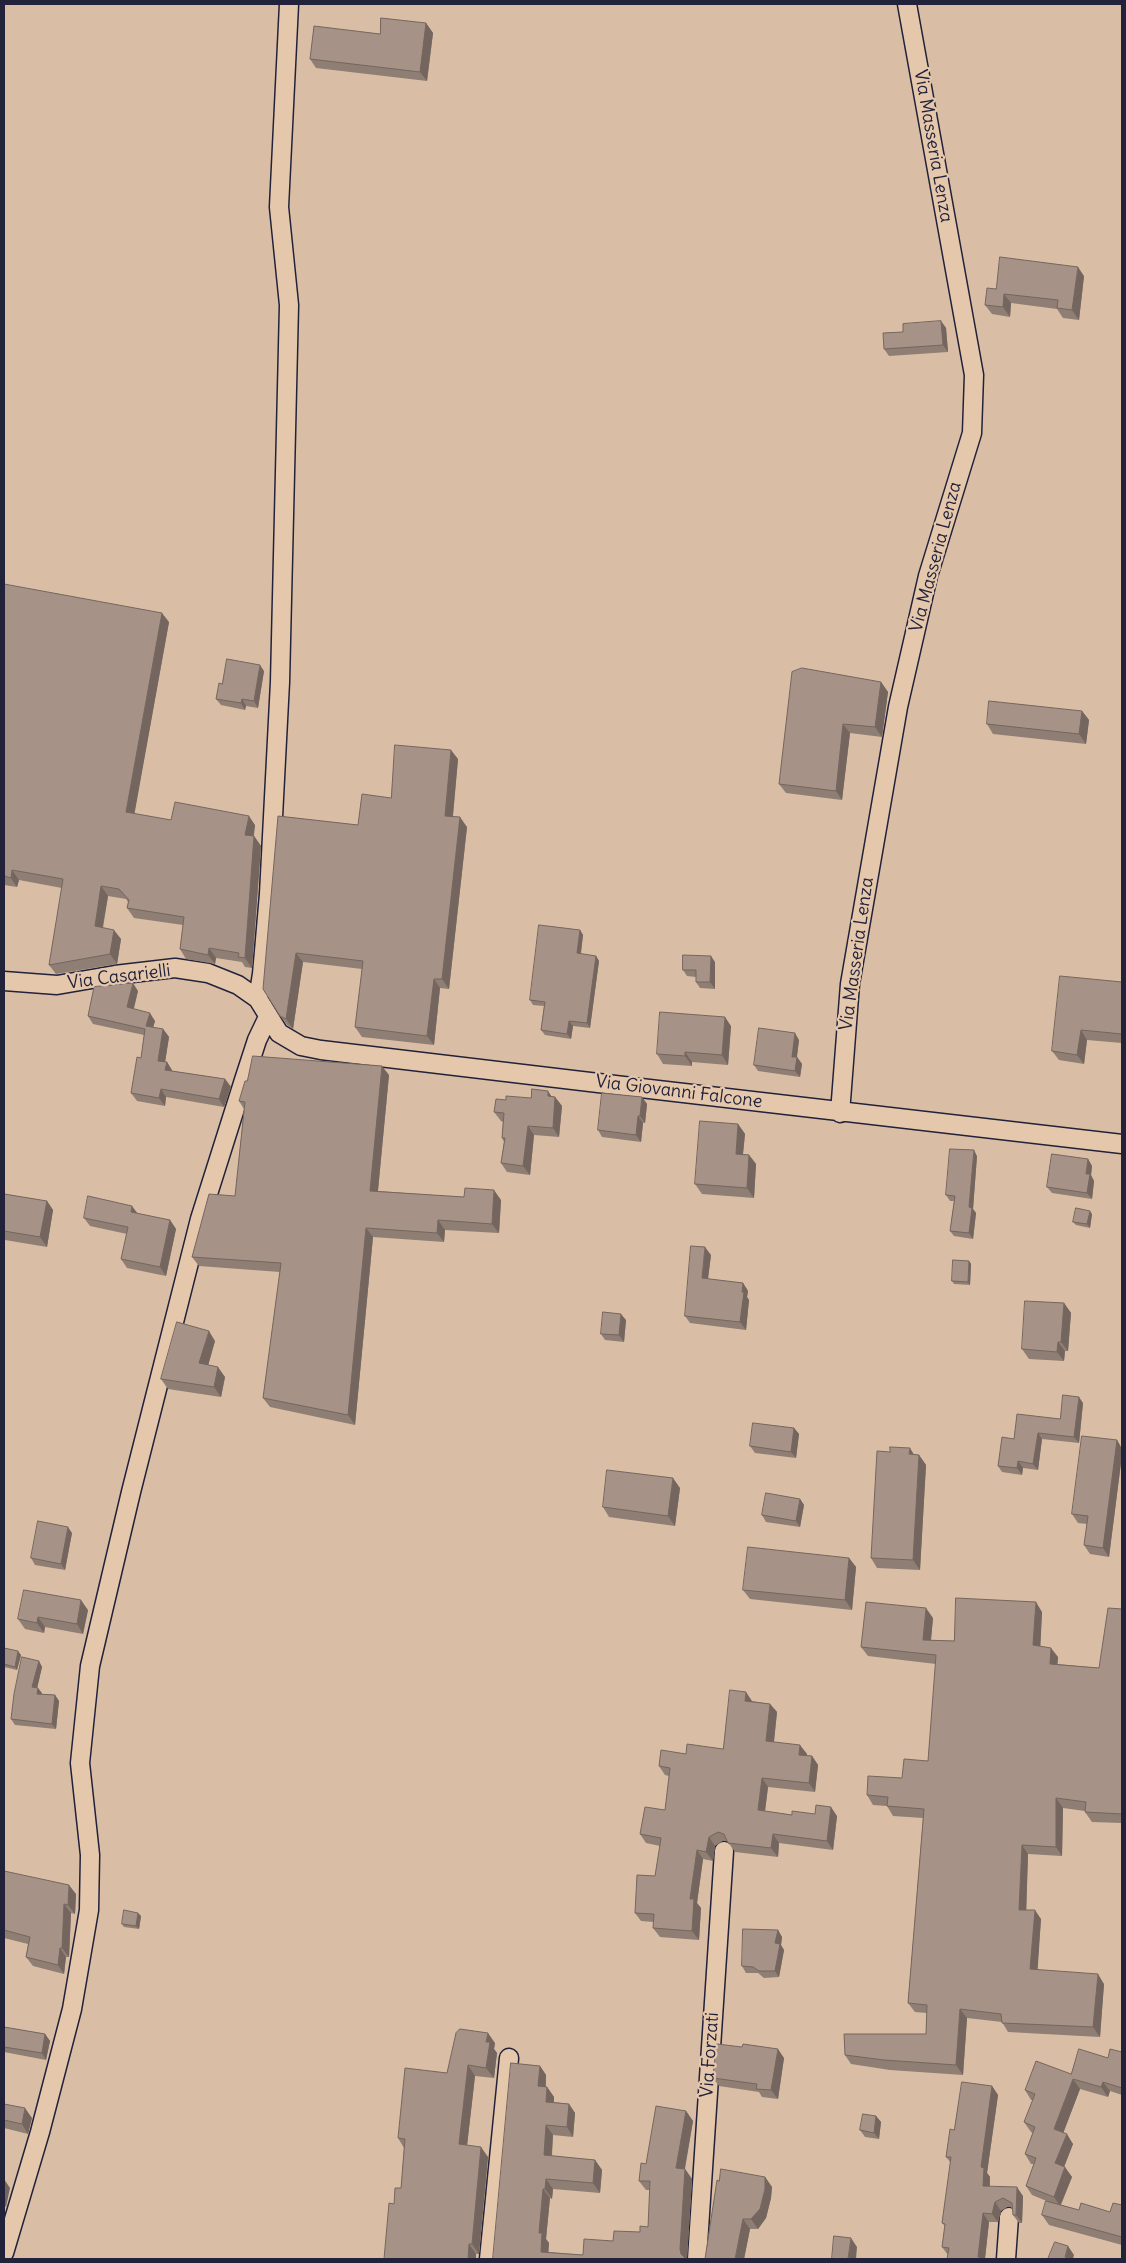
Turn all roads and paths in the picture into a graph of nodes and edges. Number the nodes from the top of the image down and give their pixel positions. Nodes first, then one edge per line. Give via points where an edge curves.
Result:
1 (289, 4) edge
2 (907, 4) edge
3 (4, 981) edge
4 (258, 999) junction
5 (268, 1017) junction
6 (840, 1113) junction
7 (1122, 1144) edge
8 (724, 1851) edge
9 (509, 2058) dead end
10 (1009, 2217) dead end
11 (4, 2252) edge
12 (489, 2259) edge
13 (697, 2259) edge
14 (1006, 2259) edge

1 - 4 street via 278,207 289,305 280,682 269,894
2 - 6 street, Via Masseria Lenza via 974,375 972,432 928,576 898,707 850,984
3 - 4 street, Via Casarielli via 57,985 175,968 208,973 238,985
4 - 5 street, Via Giovanni Falcone
5 - 6 street, Via Giovanni Falcone via 279,1033 301,1046 321,1050
5 - 11 street via 257,1040 200,1219 90,1666 80,1763 90,1855 89,1910 67,2028
6 - 7 street, Via Giovanni Falcone
8 - 13 street, Via Forzati
9 - 12 street
10 - 14 street

